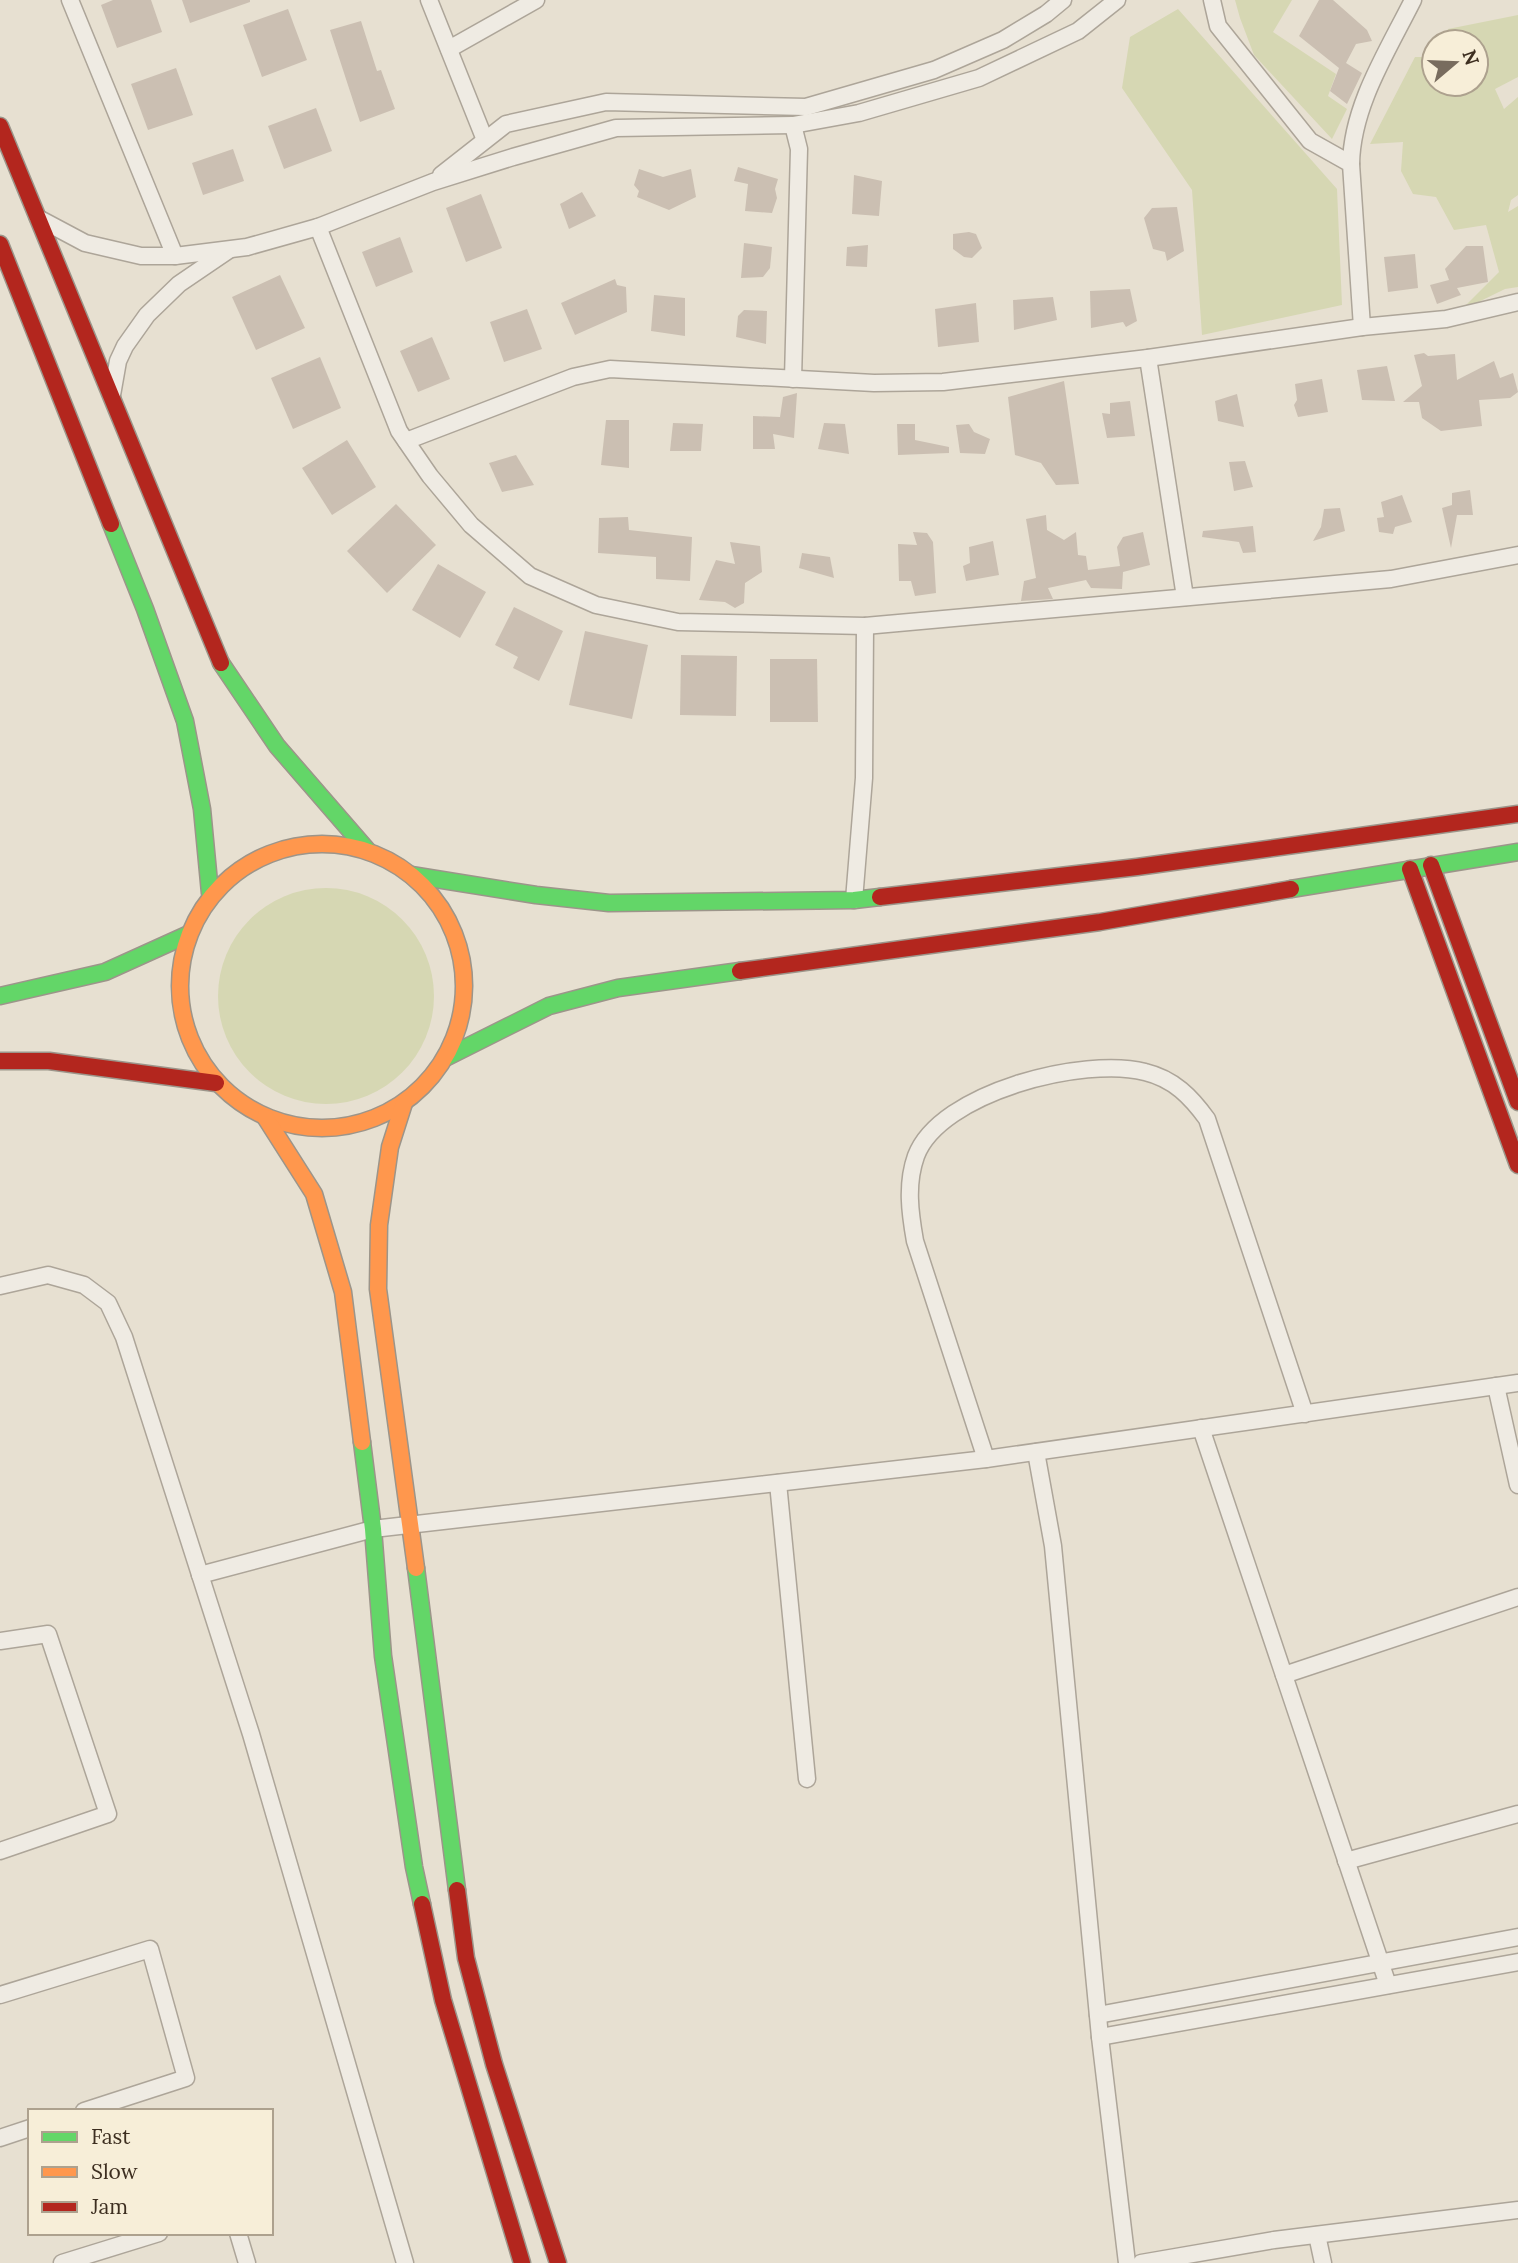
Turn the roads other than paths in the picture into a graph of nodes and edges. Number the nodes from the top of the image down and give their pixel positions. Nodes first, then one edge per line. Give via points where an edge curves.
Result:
1 (70, 0) edge
2 (429, 0) edge
3 (536, 0) edge
4 (1063, 0) edge
5 (1117, 0) edge
6 (1212, 0) edge
7 (1413, 0) edge
8 (449, 49) junction
9 (793, 125) junction
10 (0, 126) edge
11 (485, 140) junction
12 (1351, 164) junction
13 (433, 182) junction
14 (38, 218) junction
15 (318, 227) junction
16 (0, 244) edge
17 (231, 248) junction
18 (175, 256) junction
19 (1518, 302) edge
20 (1362, 327) junction
21 (1148, 358) junction
22 (793, 379) junction
23 (112, 399) junction
24 (405, 441) junction
25 (1518, 555) edge
26 (1185, 597) junction
27 (865, 626) junction
28 (1518, 814) edge
29 (368, 851) junction
30 (1518, 852) edge
31 (1431, 866) junction
32 (1410, 869) junction
33 (411, 874) junction
34 (210, 893) junction
35 (854, 900) junction
36 (189, 934) junction
37 (0, 996) edge
38 (445, 1058) junction
39 (0, 1061) edge
40 (216, 1083) junction
41 (1518, 1102) edge
42 (404, 1103) junction
43 (265, 1117) junction
44 (1518, 1165) edge
45 (0, 1286) edge
46 (1518, 1383) edge
47 (1496, 1386) junction
48 (1305, 1414) junction
49 (1201, 1429) junction
50 (1036, 1452) junction
51 (986, 1459) junction
52 (778, 1483) junction
53 (1518, 1485) edge
54 (410, 1524) junction
55 (373, 1529) junction
56 (200, 1576) junction
57 (1518, 1597) edge
58 (0, 1640) edge
59 (1284, 1675) junction
60 (807, 1779) dead end
61 (1518, 1814) edge
62 (0, 1851) edge
63 (1346, 1861) junction
64 (1518, 1937) edge
65 (1518, 1962) edge
66 (1380, 1963) junction
67 (1388, 1985) junction
68 (0, 1995) edge
69 (1098, 2015) junction
70 (1100, 2037) junction
71 (90, 2109) edge
72 (28, 2129) edge
73 (0, 2138) edge
74 (1518, 2210) edge
75 (153, 2235) edge
76 (239, 2235) edge
77 (1317, 2235) junction
78 (62, 2263) edge
79 (247, 2263) edge
80 (405, 2263) edge
81 (522, 2263) edge
82 (558, 2263) edge
83 (1126, 2263) edge
84 (1141, 2263) edge
85 (1323, 2263) edge

1 - 18 street
2 - 8 street
3 - 8 street
4 - 11 street via 1003,40 934,70 806,107 606,102 506,124
5 - 9 street via 1079,31 979,78 859,113
6 - 12 street via 1218,26 1310,141
7 - 12 street via 1368,91 1352,143
8 - 11 street
9 - 13 street via 617,128
9 - 22 street via 799,149
10 - 14 main road
11 - 13 street
12 - 20 street
13 - 15 street
14 - 18 street via 85,243 141,256
14 - 23 main road
15 - 17 street
15 - 24 street
16 - 34 main road via 145,609 184,721 202,810
17 - 18 street
17 - 23 street via 179,284 147,315 118,361
19 - 20 street via 1446,319
20 - 21 street
21 - 22 street via 943,382
21 - 26 street
22 - 24 street via 610,369 573,377
23 - 29 main road via 217,658 277,746
24 - 27 street via 471,525 530,576 596,605 678,622
25 - 26 street via 1391,579
26 - 27 street
27 - 35 street via 864,778
28 - 35 main road via 1137,867
29 - 33 main road
29 - 34 main road via 332,843 282,848 237,870
30 - 31 main road
31 - 32 main road
31 - 41 main road
32 - 38 main road via 1100,922 618,988 549,1006
32 - 44 main road
33 - 35 main road via 609,903
33 - 38 main road via 446,915 462,963 464,1001
34 - 36 main road
36 - 37 main road via 106,972
36 - 40 main road via 179,974 184,1026
38 - 42 main road
39 - 40 main road via 50,1061
40 - 43 main road
42 - 43 main road via 352,1126 309,1128
42 - 54 main road via 390,1147 379,1225 378,1289
43 - 55 main road via 314,1194 343,1292
45 - 56 street via 48,1275 84,1285 108,1303 124,1336
46 - 47 street
47 - 48 street
47 - 53 street
48 - 49 street
48 - 51 street via 1207,1119 1172,1081 1144,1071 1111,1068 1068,1073 1026,1080 951,1112 916,1155 910,1182 915,1241
49 - 50 street
49 - 59 street
50 - 51 street
50 - 69 street via 1053,1546
51 - 52 street
52 - 54 street
52 - 60 street
54 - 55 street
54 - 82 main road via 466,1958 494,2064
55 - 56 street
55 - 81 main road via 383,1656 414,1867 443,2000
56 - 80 street via 251,1734
57 - 59 street
58 - 62 street via 48,1634 108,1814
59 - 63 street
61 - 63 street
63 - 66 street
64 - 66 street
65 - 67 street
66 - 67 street
66 - 69 street
67 - 70 street
68 - 71 street via 150,1949 186,2078
69 - 70 street
70 - 83 street
72 - 73 street
74 - 77 street
75 - 78 street
76 - 79 street
77 - 84 street
77 - 85 street

